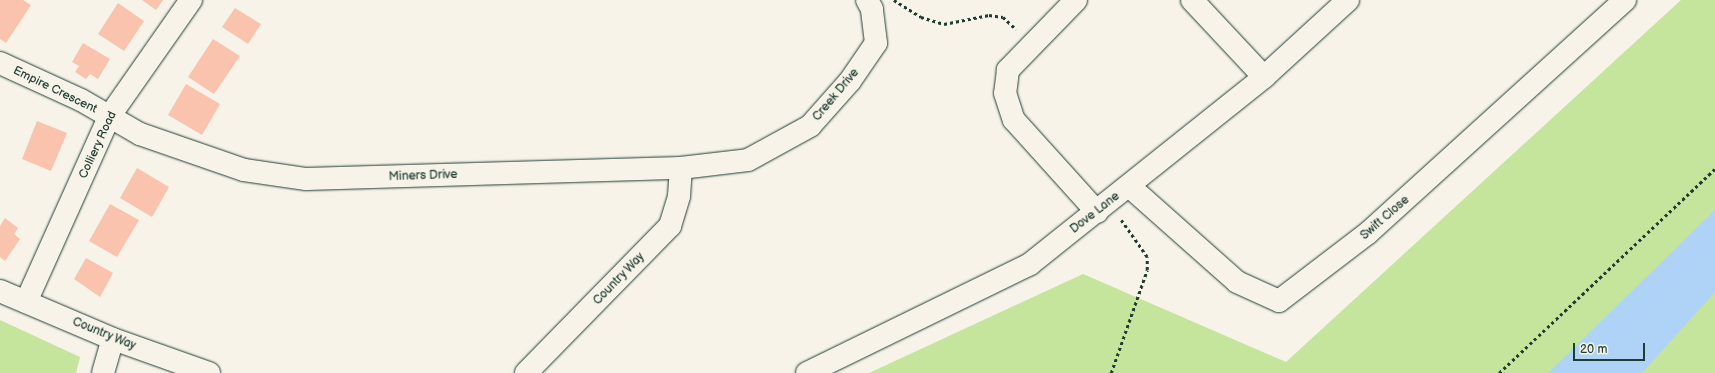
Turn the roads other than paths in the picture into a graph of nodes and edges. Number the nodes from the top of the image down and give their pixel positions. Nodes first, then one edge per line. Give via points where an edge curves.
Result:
1 (191, 0) edge
2 (867, 0) edge
3 (1076, 0) edge
4 (1192, 0) edge
5 (1348, 0) edge
6 (1625, 0) edge
7 (0, 63) edge
8 (1264, 77) junction
9 (109, 117) junction
10 (748, 160) joint
11 (681, 168) junction
12 (1129, 186) junction
13 (1102, 208) junction
14 (0, 291) edge
15 (26, 302) junction
16 (113, 339) junction
17 (102, 373) edge
18 (209, 373) edge
19 (526, 373) edge
20 (807, 373) edge

1 - 9 street, Colliery Road
2 - 10 street, Creek Drive via 872,9 876,43 850,81 810,126
3 - 13 street via 1008,70 1004,93 1014,120
4 - 8 street
5 - 8 street, Dove Lane
6 - 12 street, Swift Close via 1368,233 1279,300 1236,282
7 - 9 street, Empire Crescent via 81,100
8 - 12 street, Dove Lane
9 - 11 street, Miners Drive via 140,134 244,170 306,179
9 - 15 street, Colliery Road
10 - 11 street, Miners Drive
11 - 19 street, Country Way via 679,196 670,226
12 - 13 street, Dove Lane
13 - 20 street, Dove Lane via 1030,264
14 - 15 street, Country Way
15 - 16 street, Country Way
16 - 17 street
16 - 18 street, Country Way

